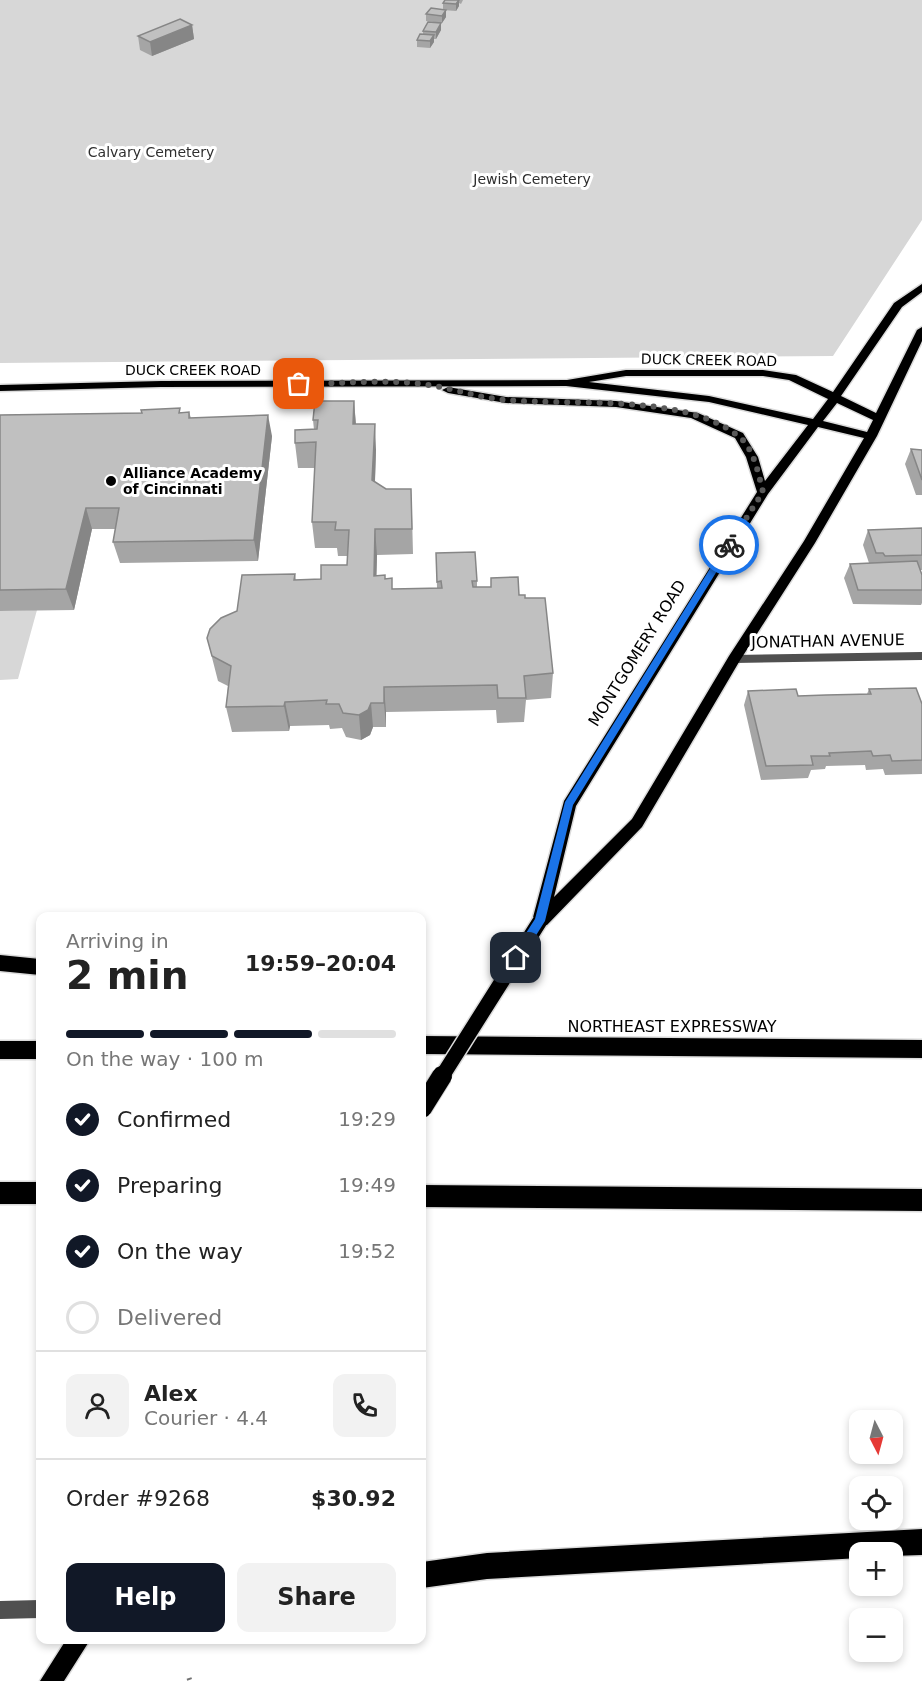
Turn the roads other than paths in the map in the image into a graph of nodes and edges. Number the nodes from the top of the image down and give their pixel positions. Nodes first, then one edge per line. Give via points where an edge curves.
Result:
1 (922, 287) edge
2 (922, 330) edge
3 (566, 383) junction
4 (422, 384) junction
5 (0, 388) edge
6 (834, 399) junction
7 (879, 419) junction
8 (816, 423) junction
9 (871, 436) junction
10 (763, 492) junction
11 (922, 656) edge
12 (734, 659) junction
13 (540, 921) junction
14 (0, 963) edge
15 (36, 967) edge
16 (426, 1045) edge
17 (922, 1049) edge
18 (0, 1050) edge
19 (36, 1050) edge
20 (426, 1102) edge
21 (0, 1193) edge
22 (36, 1193) edge
23 (426, 1196) edge
24 (922, 1200) edge
25 (922, 1542) edge
26 (426, 1574) edge
27 (36, 1608) edge
28 (0, 1610) edge
29 (76, 1644) edge
30 (51, 1681) edge

1 - 6 main road, MONTGOMERY ROAD via 898,305
2 - 7 main road, MONTGOMERY ROAD
3 - 4 main road, DUCK CREEK ROAD
3 - 6 main road, DUCK CREEK ROAD via 626,373 763,373 792,377
3 - 8 main road, DUCK CREEK ROAD via 709,399
4 - 5 main road, DUCK CREEK ROAD
4 - 10 main road via 506,400 616,404 694,415 739,436 752,457
6 - 7 main road, DUCK CREEK ROAD
6 - 8 main road, MONTGOMERY ROAD
7 - 9 main road, MONTGOMERY ROAD
8 - 9 main road, DUCK CREEK ROAD
8 - 10 main road, MONTGOMERY ROAD
9 - 12 main road, MONTGOMERY ROAD via 809,543
10 - 13 main road, MONTGOMERY ROAD via 568,805
11 - 12 street, JONATHAN AVENUE
12 - 13 main road, MONTGOMERY ROAD via 637,823
13 - 20 main road, MONTGOMERY ROAD, bridge
14 - 15 highway
16 - 17 highway, NORTHEAST EXPRESSWAY
18 - 19 highway
21 - 22 highway
23 - 24 highway
25 - 26 highway via 488,1566
27 - 28 street
29 - 30 main road

